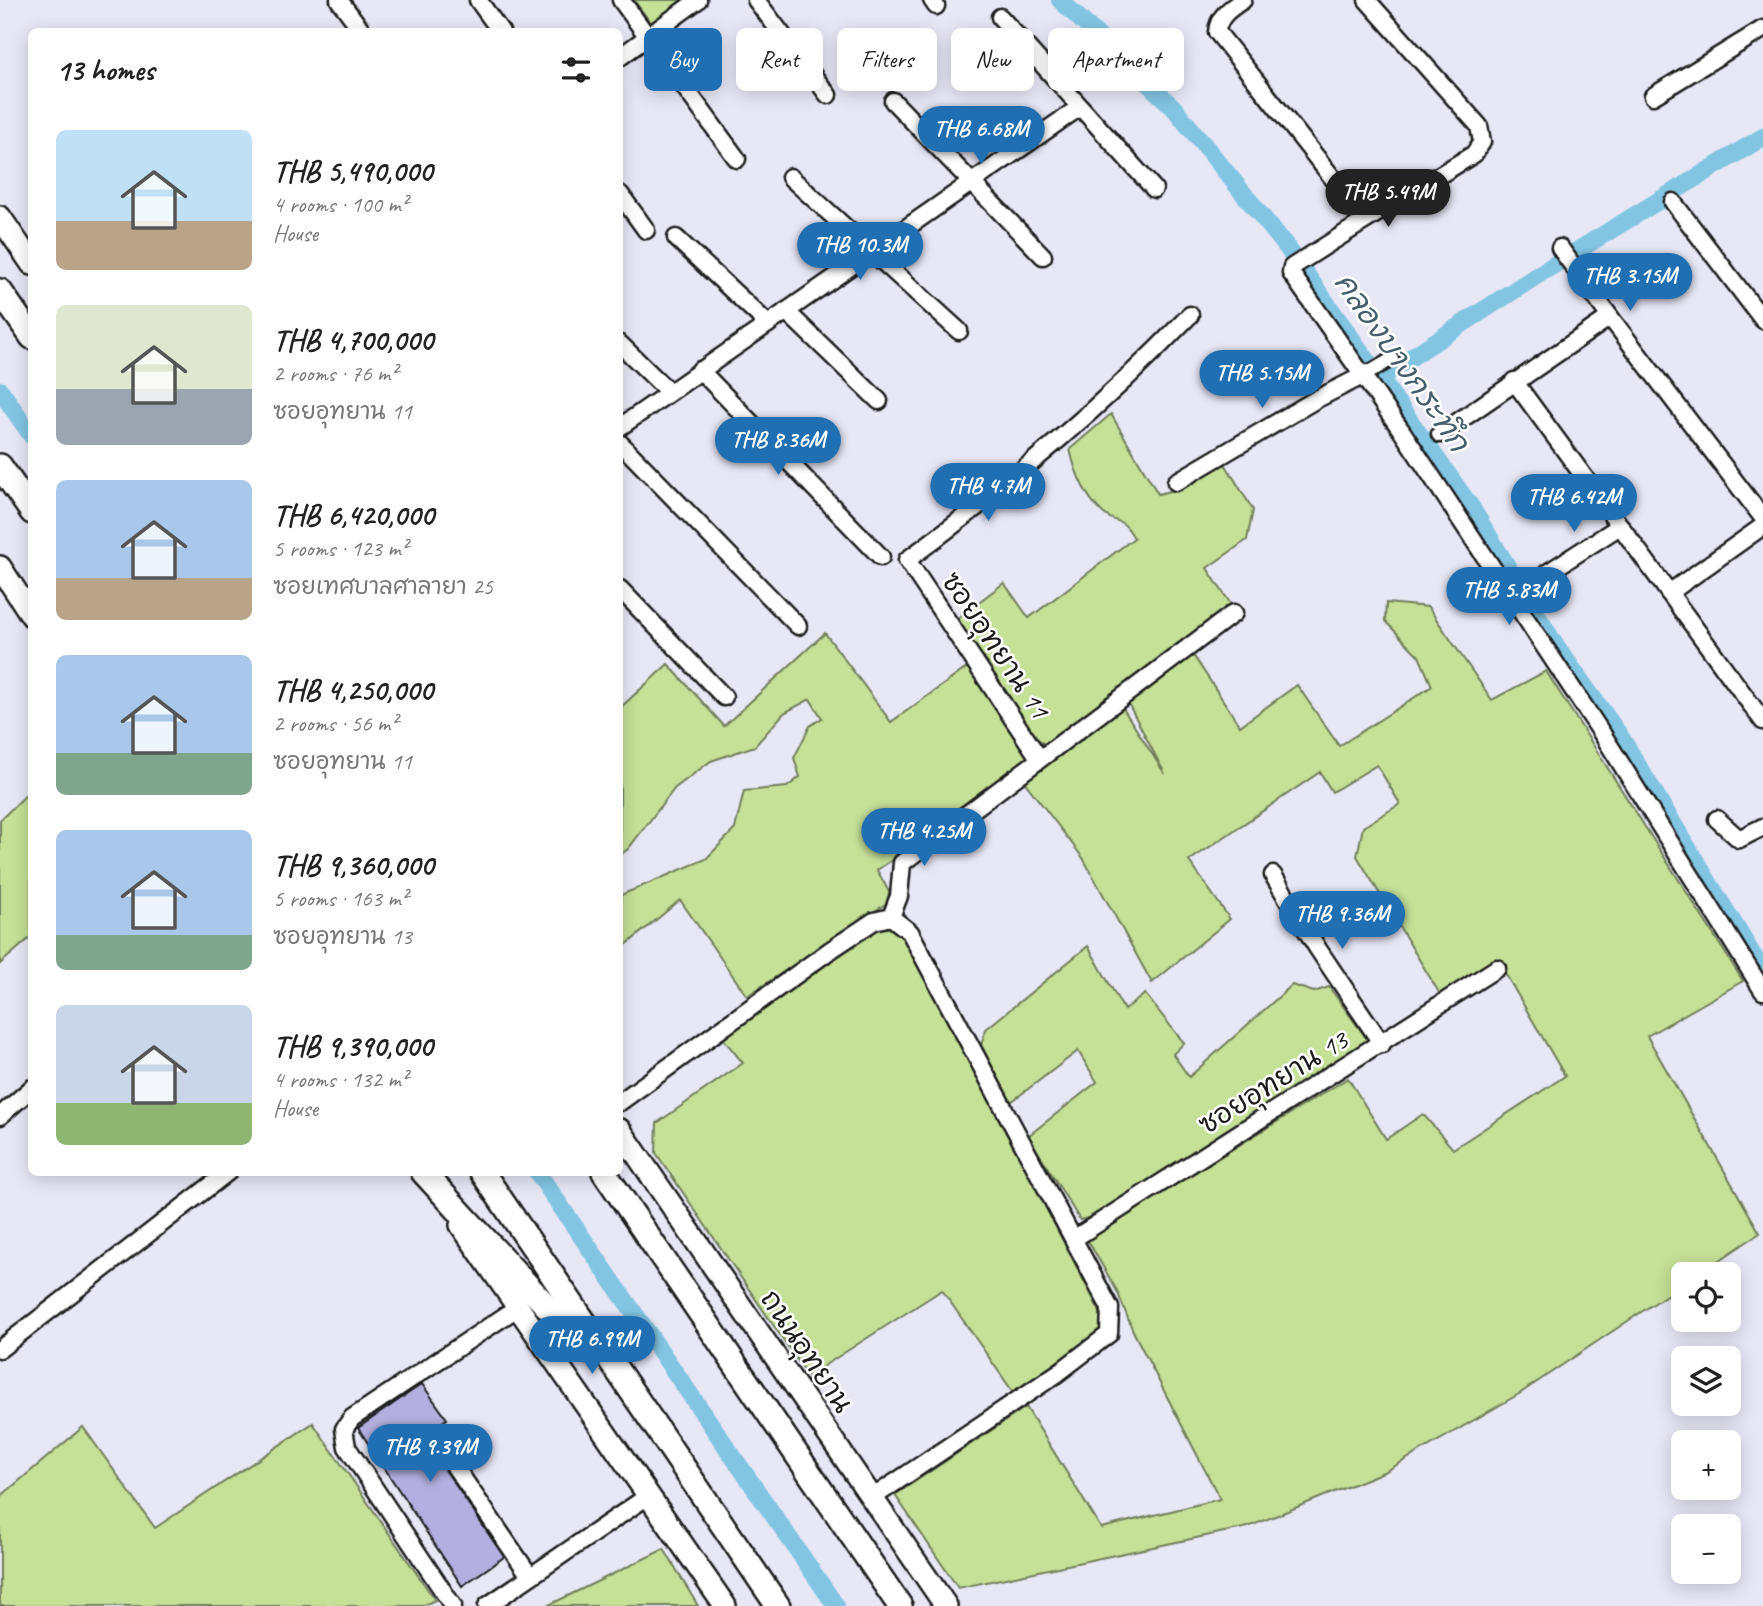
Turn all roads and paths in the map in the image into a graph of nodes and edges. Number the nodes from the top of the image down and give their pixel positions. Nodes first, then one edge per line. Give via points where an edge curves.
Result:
1 (339, 0) edge
2 (478, 0) edge
3 (621, 0) edge
4 (698, 0) edge
5 (756, 0) edge
6 (1243, 0) edge
7 (1367, 0) edge
8 (1000, 17) dead end
9 (360, 28) edge
10 (498, 28) edge
11 (660, 28) edge
12 (1763, 29) edge
13 (644, 32) edge
14 (644, 40) edge
15 (623, 55) edge
16 (687, 91) edge
17 (828, 95) dead end
18 (1653, 96) dead end
19 (892, 100) dead end
20 (1080, 107) junction
21 (737, 159) dead end
22 (790, 177) dead end
23 (971, 182) junction
24 (1154, 189) dead end
25 (623, 198) edge
26 (1673, 201) dead end
27 (0, 216) edge
28 (1366, 220) junction
29 (646, 230) dead end
30 (676, 238) dead end
31 (872, 252) junction
32 (1564, 254) dead end
33 (1043, 256) dead end
34 (28, 258) edge
35 (0, 291) edge
36 (786, 311) junction
37 (1190, 315) dead end
38 (1610, 317) junction
39 (1763, 320) edge
40 (768, 324) junction
41 (28, 331) edge
42 (959, 331) dead end
43 (623, 347) edge
44 (1392, 359) dead end
45 (700, 370) junction
46 (1365, 374) junction
47 (1514, 381) junction
48 (669, 392) junction
49 (879, 401) dead end
50 (623, 424) edge
51 (1440, 434) dead end
52 (623, 446) edge
53 (0, 466) edge
54 (1176, 482) dead end
55 (28, 506) edge
56 (1763, 518) edge
57 (1620, 526) junction
58 (1763, 526) edge
59 (881, 557) dead end
60 (0, 567) edge
61 (1547, 573) dead end
62 (623, 592) edge
63 (1669, 593) junction
64 (28, 610) edge
65 (1234, 613) dead end
66 (798, 625) dead end
67 (724, 697) dead end
68 (1763, 721) edge
69 (1040, 758) junction
70 (1717, 819) dead end
71 (1763, 827) edge
72 (1273, 875) dead end
73 (891, 917) junction
74 (1497, 968) dead end
75 (1763, 991) edge
76 (1382, 1044) junction
77 (28, 1092) edge
78 (623, 1100) edge
79 (0, 1116) edge
80 (623, 1134) edge
81 (223, 1176) edge
82 (426, 1176) edge
83 (427, 1176) edge
84 (485, 1176) edge
85 (607, 1176) edge
86 (1075, 1238) junction
87 (520, 1306) junction
88 (0, 1349) edge
89 (665, 1441) junction
90 (440, 1445) dead end
91 (648, 1496) junction
92 (872, 1498) junction
93 (858, 1544) junction
94 (530, 1576) junction
95 (453, 1606) edge
96 (487, 1606) edge
97 (725, 1606) edge
98 (778, 1606) edge
99 (900, 1606) edge
100 (908, 1606) edge
101 (946, 1606) edge

1 - 9 street
2 - 10 street
3 - 13 street
4 - 11 street
5 - 17 street
6 - 28 street via 1217,23 1222,41
7 - 28 street via 1479,126 1482,142 1474,154
8 - 20 street
12 - 18 street
14 - 15 street
16 - 21 street
19 - 23 street
20 - 23 street
20 - 24 street
22 - 31 street
23 - 31 street
23 - 33 street
25 - 29 street
26 - 39 street
27 - 34 street
28 - 46 street via 1297,264 1291,273
30 - 40 street
31 - 36 street
31 - 42 street
32 - 38 street
35 - 41 main road
36 - 40 street
36 - 49 street
37 - 69 street, ซอยอุทยาน 11 via 1086,419 907,559
38 - 47 street
38 - 56 street
40 - 45 street
43 - 48 street
44 - 46 street
45 - 48 street
45 - 59 street
46 - 54 street
46 - 75 street via 1603,735
47 - 51 street
47 - 57 street
48 - 50 street
52 - 66 street
53 - 55 main road
57 - 61 street
57 - 63 street
58 - 63 street
60 - 64 street
62 - 67 street
63 - 68 street
65 - 69 street, ซอยอุทยาน 11
69 - 73 street, ซอยอุทยาน 11 via 902,863 899,896
70 - 71 street via 1739,839
72 - 76 street
73 - 78 street via 874,921 829,951
73 - 86 street via 910,932
74 - 76 street, ซอยอุทยาน 13
76 - 86 street, ซอยอุทยาน 13
77 - 79 street
80 - 92 street, ถนนอุทยาน
81 - 88 street
82 - 87 street
83 - 89 main road via 574,1333
84 - 89 main road
85 - 93 main road
86 - 92 street via 1110,1308 1109,1334
87 - 91 street
87 - 95 street via 352,1418 344,1429 347,1447
89 - 98 main road
90 - 94 street
91 - 94 street
91 - 97 street
92 - 101 street, ถนนอุทยาน
93 - 99 main road
93 - 100 main road
94 - 96 street

